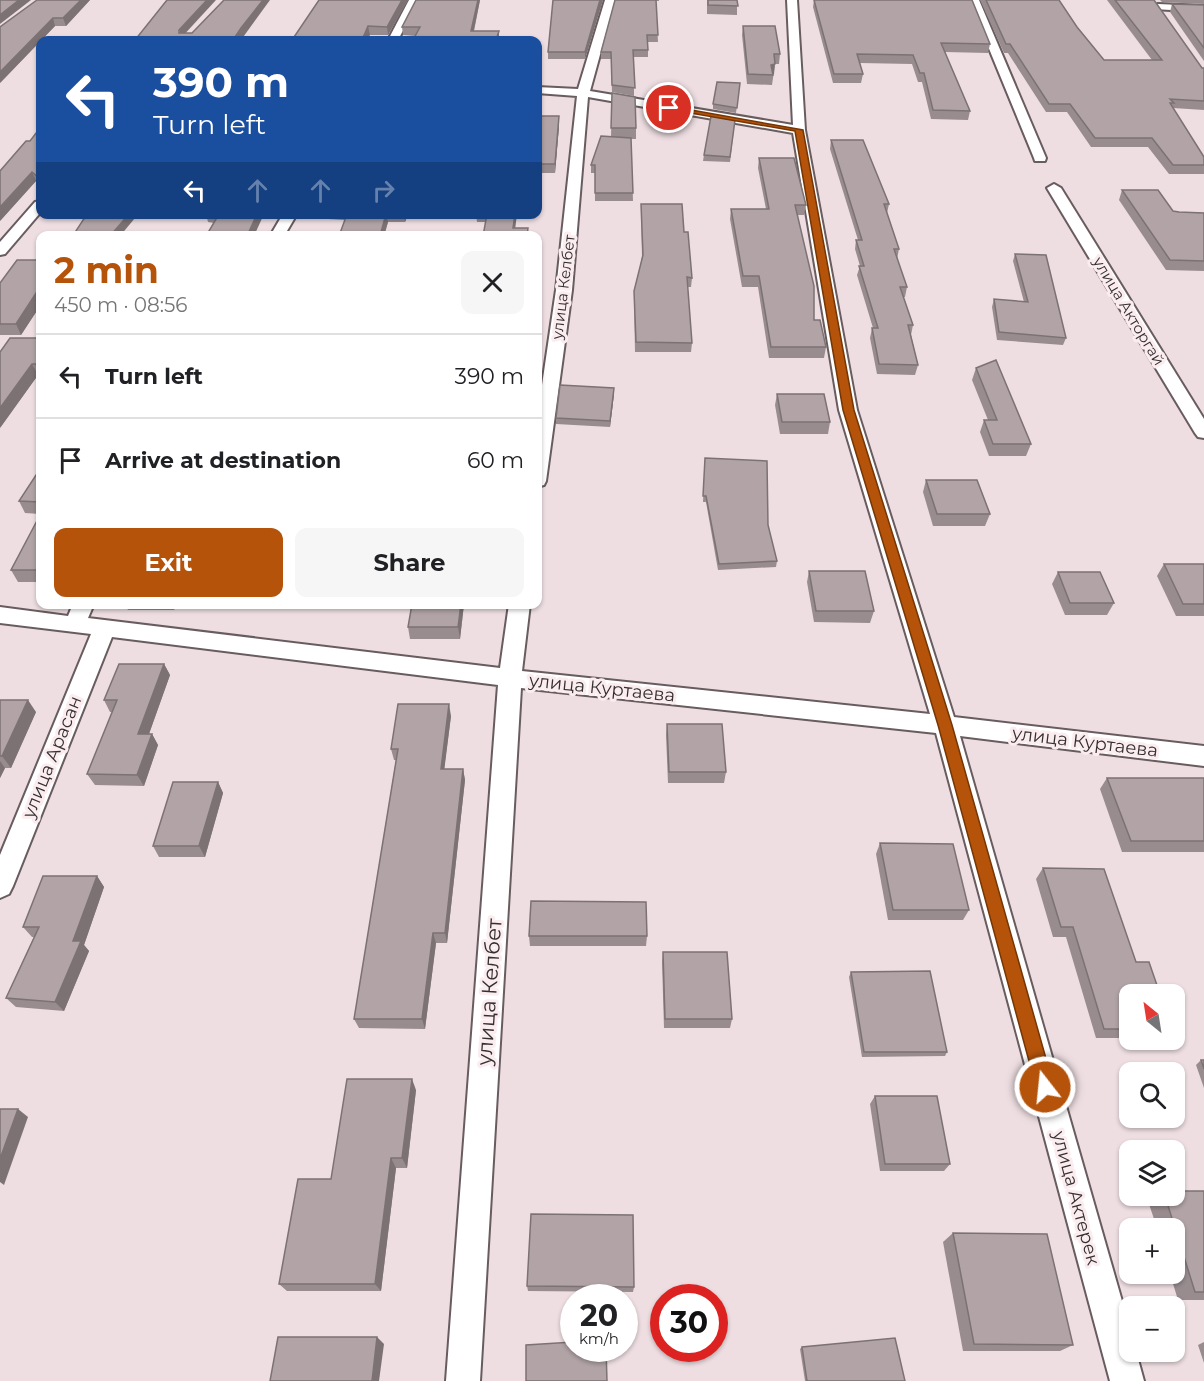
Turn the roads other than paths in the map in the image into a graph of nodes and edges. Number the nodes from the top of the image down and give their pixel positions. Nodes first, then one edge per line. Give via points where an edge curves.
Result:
1 (414, 0) edge
2 (610, 0) edge
3 (792, 0) edge
4 (974, 0) edge
5 (1156, 4) edge
6 (1204, 9) edge
7 (1165, 17) edge
8 (395, 36) edge
9 (542, 90) edge
10 (583, 93) junction
11 (799, 130) junction
12 (1040, 158) dead end
13 (1054, 188) dead end
14 (36, 210) edge
15 (0, 251) edge
16 (1204, 433) edge
17 (542, 446) edge
18 (519, 609) edge
19 (79, 614) edge
20 (0, 615) edge
21 (105, 627) junction
22 (510, 678) junction
23 (945, 725) junction
24 (1204, 756) edge
25 (0, 886) edge
26 (463, 1381) edge
27 (1126, 1381) edge

1 - 8 street
2 - 10 street, улица Келбет
3 - 11 street, улица Актерек
4 - 12 street
5 - 6 street
5 - 7 street
9 - 10 street
10 - 11 street
10 - 17 street, улица Келбет via 564,290
11 - 23 street, улица Актерек via 848,410
13 - 16 street, улица Акторгай
14 - 15 street
18 - 22 street, улица Келбет
19 - 20 street, улица Куртаева
19 - 21 street, улица Куртаева
21 - 22 street, улица Куртаева
21 - 25 street, улица Арасан
22 - 23 street, улица Куртаева
22 - 26 street, улица Келбет
23 - 24 street, улица Куртаева
23 - 27 street, улица Актерек

